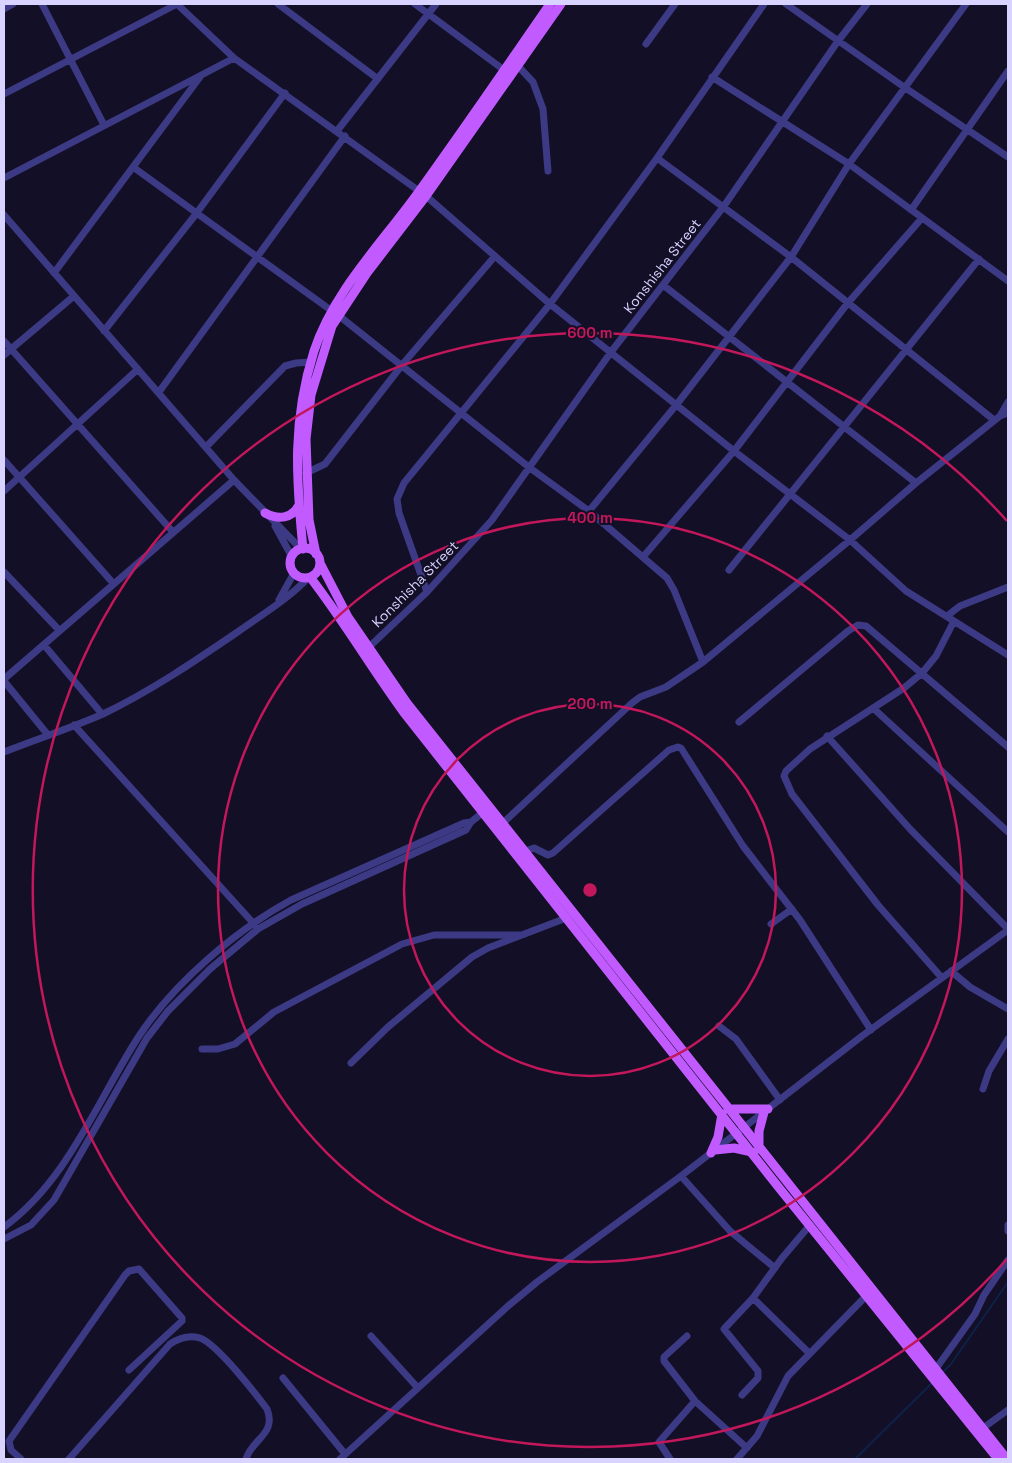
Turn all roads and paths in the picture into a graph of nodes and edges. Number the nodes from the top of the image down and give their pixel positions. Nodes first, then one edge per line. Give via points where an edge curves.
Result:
1 (13, 4) edge
2 (42, 4) edge
3 (177, 4) edge
4 (278, 4) edge
5 (415, 4) edge
6 (436, 4) edge
7 (550, 4) edge
8 (562, 4) edge
9 (674, 4) edge
10 (764, 4) edge
11 (786, 4) edge
12 (867, 4) edge
13 (966, 4) edge
14 (4, 9) edge
15 (429, 14) junction
16 (838, 41) junction
17 (646, 44) dead end
18 (234, 58) junction
19 (70, 61) junction
20 (518, 66) junction
21 (504, 70) junction
22 (1008, 71) edge
23 (201, 74) junction
24 (712, 77) junction
25 (378, 79) junction
26 (904, 87) junction
27 (4, 94) edge
28 (285, 94) junction
29 (783, 122) junction
30 (104, 125) junction
31 (966, 128) junction
32 (337, 131) junction
33 (345, 136) junction
34 (1008, 157) edge
35 (657, 158) junction
36 (849, 164) junction
37 (133, 167) junction
38 (548, 171) dead end
39 (4, 178) edge
40 (423, 193) junction
41 (724, 206) junction
42 (911, 210) junction
43 (196, 214) junction
44 (4, 216) edge
45 (922, 218) junction
46 (495, 256) junction
47 (259, 257) junction
48 (790, 257) junction
49 (979, 260) junction
50 (54, 273) junction
51 (1007, 278) edge
52 (663, 285) junction
53 (74, 296) junction
54 (550, 304) junction
55 (847, 304) junction
56 (335, 313) junction
57 (104, 331) junction
58 (728, 336) junction
59 (4, 341) edge
60 (11, 349) junction
61 (907, 351) junction
62 (611, 352) junction
63 (4, 355) edge
64 (311, 362) junction
65 (402, 365) junction
66 (138, 368) junction
67 (787, 380) junction
68 (158, 392) junction
69 (1008, 402) edge
70 (677, 404) junction
71 (461, 412) junction
72 (1008, 413) edge
73 (997, 418) junction
74 (78, 423) junction
75 (846, 426) junction
76 (206, 447) junction
77 (734, 451) junction
78 (4, 460) edge
79 (530, 468) junction
80 (306, 473) junction
81 (18, 477) junction
82 (234, 480) junction
83 (916, 483) junction
84 (4, 491) edge
85 (790, 495) junction
86 (299, 505) junction
87 (589, 511) junction
88 (265, 513) junction
89 (273, 521) junction
90 (172, 531) junction
91 (850, 540) junction
92 (302, 549) junction
93 (292, 557) junction
94 (644, 557) junction
95 (318, 559) junction
96 (729, 570) dead end
97 (4, 572) edge
98 (294, 574) junction
99 (309, 578) junction
100 (113, 583) junction
101 (1008, 587) edge
102 (427, 592) junction
103 (277, 604) junction
104 (947, 616) junction
105 (954, 621) junction
106 (59, 630) junction
107 (44, 645) junction
108 (368, 648) junction
109 (1008, 655) edge
110 (702, 662) junction
111 (922, 673) junction
112 (4, 680) edge
113 (874, 708) junction
114 (102, 714) junction
115 (739, 722) dead end
116 (74, 725) junction
117 (48, 735) junction
118 (827, 736) junction
119 (1008, 747) edge
120 (4, 752) edge
121 (488, 809) junction
122 (471, 822) junction
123 (504, 822) junction
124 (1008, 832) edge
125 (526, 851) junction
126 (792, 909) junction
127 (571, 916) junction
128 (253, 923) junction
129 (771, 924) dead end
130 (258, 929) junction
131 (1008, 929) edge
132 (522, 935) junction
133 (950, 971) junction
134 (942, 978) junction
135 (1008, 1009) edge
136 (719, 1026) dead end
137 (871, 1030) junction
138 (1008, 1039) edge
139 (202, 1049) dead end
140 (351, 1063) dead end
141 (983, 1089) dead end
142 (780, 1100) junction
143 (766, 1110) junction
144 (725, 1112) junction
145 (740, 1130) junction
146 (756, 1150) junction
147 (713, 1151) junction
148 (681, 1176) junction
149 (810, 1225) junction
150 (1008, 1225) edge
151 (4, 1227) edge
152 (1008, 1231) edge
153 (4, 1239) edge
154 (1008, 1260) edge
155 (775, 1268) junction
156 (867, 1296) junction
157 (753, 1298) junction
158 (371, 1336) dead end
159 (687, 1336) dead end
160 (809, 1354) junction
161 (129, 1370) dead end
162 (935, 1370) junction
163 (282, 1378) dead end
164 (418, 1388) junction
165 (742, 1395) dead end
166 (695, 1401) junction
167 (1008, 1410) edge
168 (983, 1428) junction
169 (747, 1448) junction
170 (342, 1457) edge
171 (21, 1459) edge
172 (69, 1459) edge
173 (246, 1459) edge
174 (670, 1459) edge
175 (737, 1459) edge
176 (998, 1459) edge
177 (1007, 1459) edge

1 - 14 street
2 - 19 street
3 - 18 street
3 - 19 street
4 - 25 street
5 - 15 street
6 - 15 street
7 - 21 main road
8 - 20 main road
9 - 17 street
10 - 24 street
11 - 16 street
12 - 16 street, Konshisha Street
13 - 26 street
15 - 21 street
15 - 25 street
16 - 26 street
16 - 29 street, Konshisha Street
18 - 23 street
18 - 28 street
19 - 27 street
19 - 30 street
20 - 38 street via 533,82 543,109
20 - 40 main road
21 - 40 main road
22 - 31 street
23 - 30 street
23 - 37 street
24 - 29 street
24 - 35 street
25 - 32 street
26 - 31 street
26 - 36 street
28 - 32 street
28 - 43 street
29 - 36 street
29 - 41 street, Konshisha Street
30 - 39 street
31 - 34 street
31 - 42 street
32 - 33 street
33 - 40 street
33 - 47 street
35 - 41 street
35 - 54 street
36 - 42 street
36 - 48 street
37 - 43 street
37 - 50 street
40 - 46 street
40 - 56 main road
41 - 48 street
41 - 52 street, Konshisha Street
42 - 45 street
43 - 47 street
43 - 57 street
44 - 50 street
45 - 49 street
45 - 55 street
46 - 54 street
46 - 65 street
47 - 56 street
47 - 68 street
48 - 55 street
48 - 58 street
49 - 51 street
49 - 61 street
50 - 53 street
52 - 58 street
52 - 62 street, Konshisha Street
53 - 57 street
53 - 60 street
54 - 62 street
54 - 71 street
55 - 61 street
55 - 67 street
56 - 64 main road
56 - 65 street
56 - 80 main road via 309,408
57 - 66 street
58 - 67 street
58 - 70 street
59 - 60 street
60 - 63 street
60 - 74 street
61 - 73 street
61 - 75 street
62 - 70 street
62 - 79 street, Konshisha Street
64 - 76 street via 286,366
64 - 86 main road via 298,423
65 - 71 street
65 - 80 street via 325,464
66 - 68 street
66 - 74 street
67 - 75 street
67 - 77 street
68 - 76 street
69 - 73 street
70 - 77 street
70 - 87 street
71 - 79 street
71 - 102 street via 399,492 399,513
72 - 73 street
73 - 83 street
74 - 81 street
74 - 90 street
75 - 83 street
75 - 85 street
76 - 82 street
77 - 85 street
77 - 94 street
78 - 81 street
79 - 87 street
79 - 102 street, Konshisha Street via 476,539
80 - 95 main road via 309,520
81 - 84 street
81 - 100 street
82 - 88 street
82 - 90 street
83 - 91 street
85 - 91 street
85 - 96 street
86 - 88 main road via 284,517
86 - 92 main road
87 - 94 street
88 - 89 street
89 - 92 street
89 - 93 street
90 - 100 street
91 - 104 street via 906,591
91 - 110 street
92 - 93 main road
92 - 95 main road via 310,550
93 - 98 main road via 290,566
94 - 110 street via 671,584
95 - 99 main road via 317,572
95 - 108 main road via 339,602
97 - 106 street
98 - 99 main road
98 - 103 street
99 - 103 street
99 - 121 main road via 331,604 385,686
100 - 106 street
101 - 104 street via 960,606
102 - 108 street, Konshisha Street
103 - 114 street via 176,674
104 - 105 street
105 - 109 street
105 - 111 street via 936,656
106 - 107 street
107 - 112 street
107 - 114 street
108 - 121 main road
110 - 123 street via 666,687 636,700
111 - 113 street
111 - 115 street via 866,626 858,625
111 - 119 street
112 - 117 street
113 - 118 street
113 - 124 street
114 - 116 street
116 - 117 street
116 - 128 street
117 - 120 street
118 - 131 street via 910,829
118 - 134 street via 786,771 785,782 878,905
121 - 122 street
121 - 123 main road
121 - 127 main road
122 - 128 street via 291,900
122 - 130 street via 466,830 302,904
123 - 125 main road
125 - 126 street via 534,848 548,855 553,853 668,750 678,747 743,846
125 - 127 main road
126 - 129 street
126 - 137 street
127 - 132 street
127 - 144 main road
128 - 130 street
128 - 151 street via 184,983 152,1018 62,1165 29,1207
130 - 153 street via 210,969 168,1011 147,1038 54,1200 30,1225
131 - 133 street
132 - 139 street via 434,935 402,944 274,1012 235,1044
132 - 140 street via 472,958 388,1027
133 - 134 street
133 - 135 street
134 - 137 street
136 - 142 street via 736,1039
137 - 142 street
138 - 141 street via 989,1070
142 - 143 street
143 - 144 main road
143 - 145 street
143 - 146 main road
144 - 145 main road
144 - 147 main road
145 - 146 main road
145 - 147 street
146 - 147 main road via 734,1148
146 - 149 main road
146 - 162 main road
147 - 148 street
148 - 155 street via 730,1232
148 - 164 street via 537,1282
149 - 155 street
149 - 156 main road
150 - 152 street
154 - 162 street
155 - 157 street
156 - 160 street
156 - 176 main road
157 - 160 street
157 - 165 street via 724,1330 758,1371 758,1378
158 - 164 street
159 - 166 street via 664,1357 664,1361
160 - 169 street via 788,1376 757,1436
161 - 171 street via 182,1321 139,1269 125,1275 9,1440 11,1450
162 - 168 main road
163 - 170 street
164 - 170 street
166 - 169 street
166 - 174 street via 659,1442
167 - 168 street
168 - 177 main road
169 - 175 street
172 - 173 street via 170,1344 192,1336 204,1340 223,1358 267,1409 269,1426

